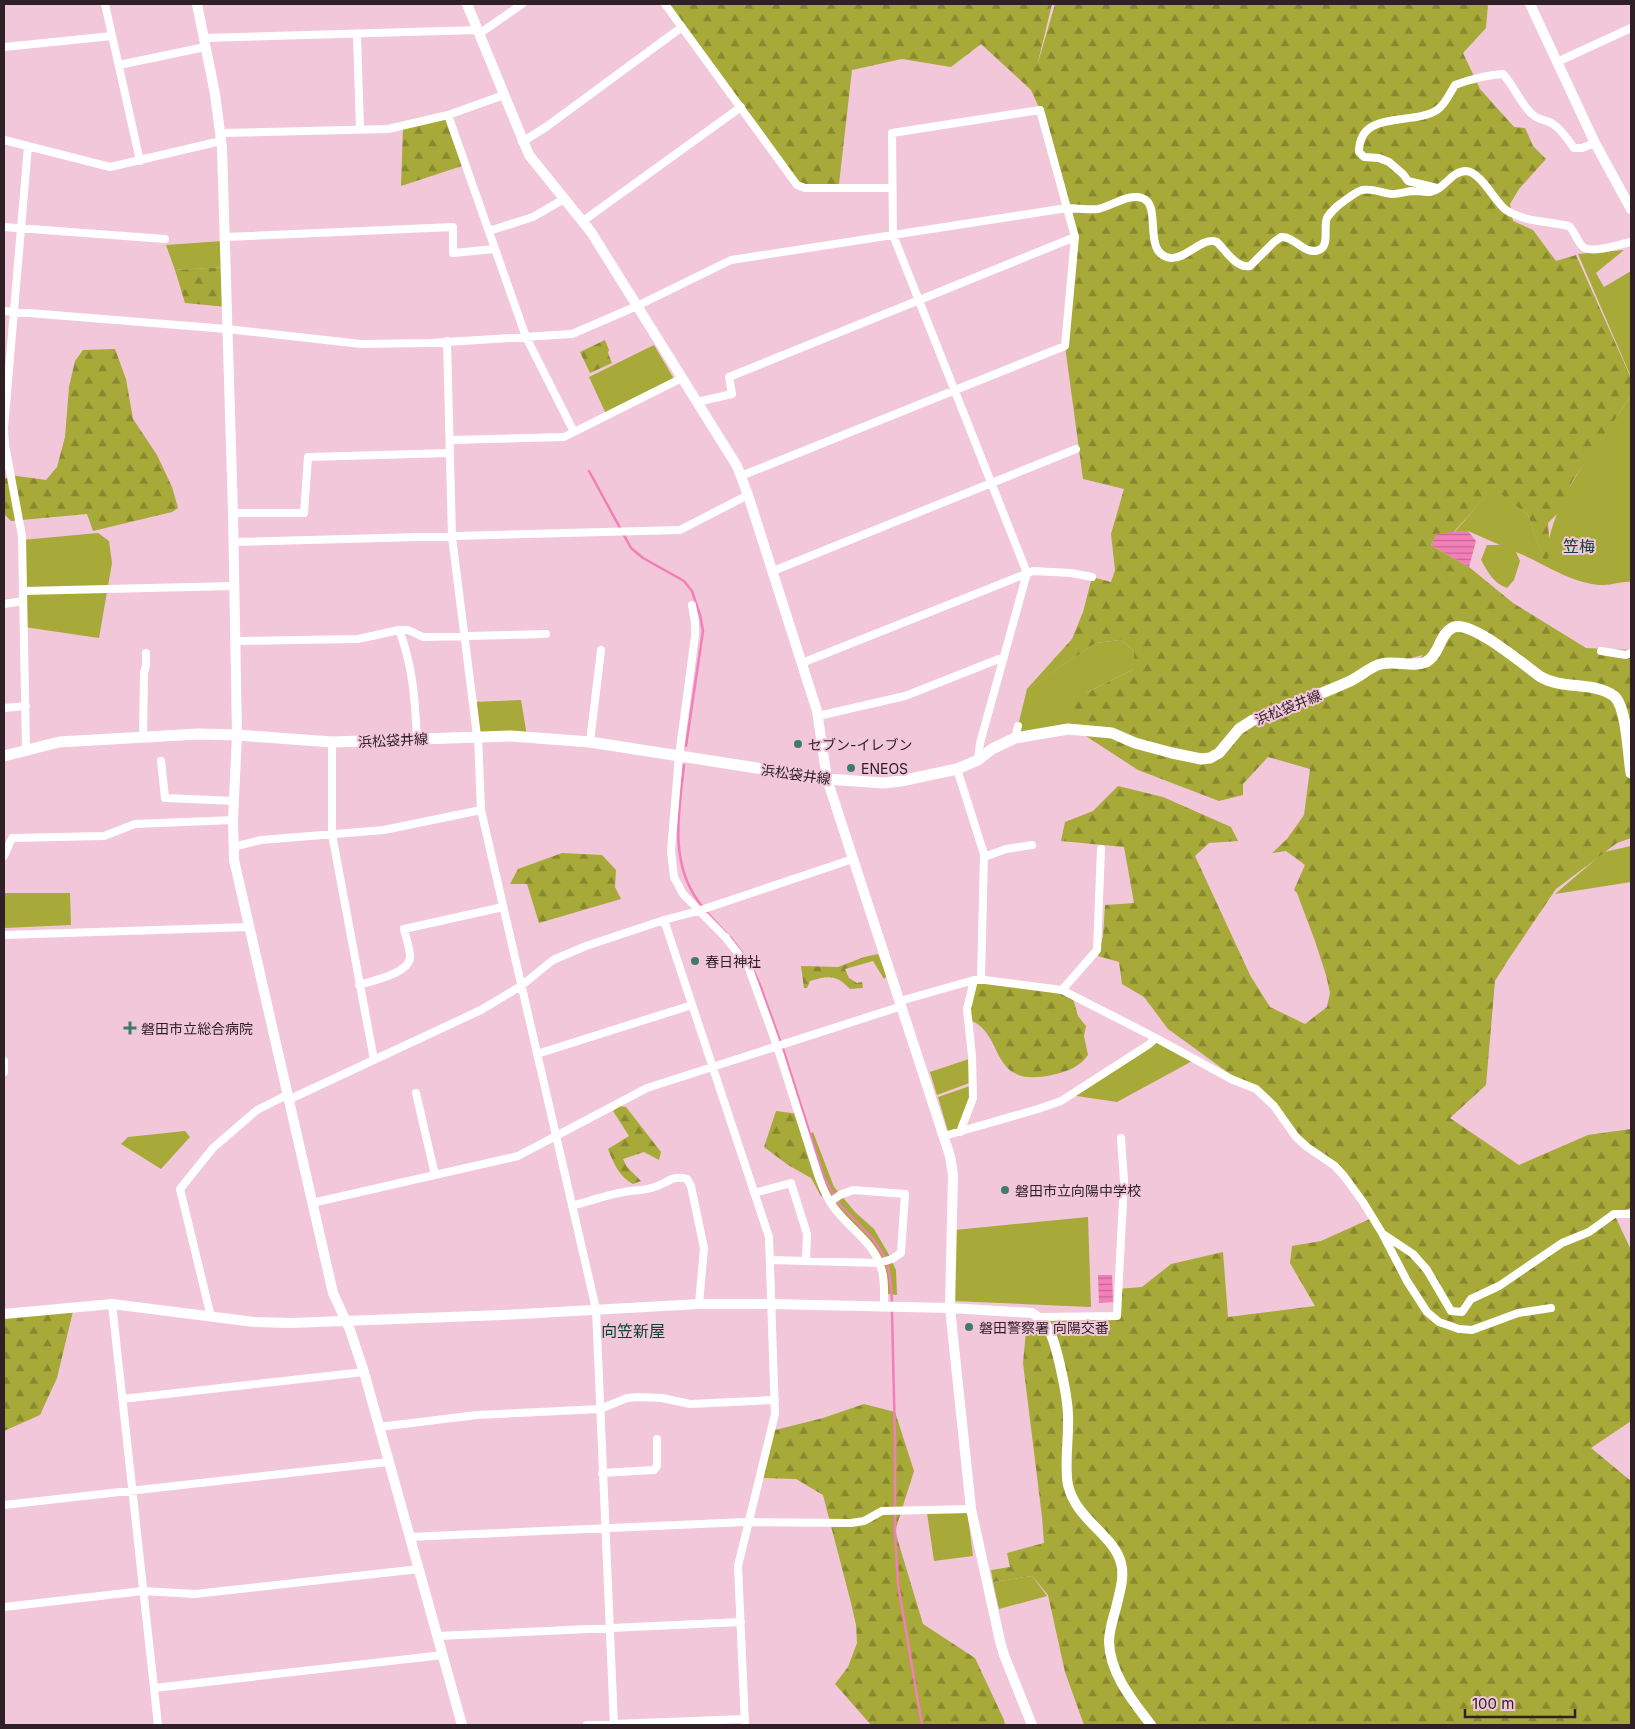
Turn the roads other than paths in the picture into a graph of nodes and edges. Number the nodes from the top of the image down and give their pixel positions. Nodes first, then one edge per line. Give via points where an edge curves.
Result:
1 (105, 4) edge
2 (197, 4) edge
3 (467, 4) edge
4 (522, 4) edge
5 (665, 4) edge
6 (1530, 4) edge
7 (682, 27) junction
8 (1631, 28) edge
9 (478, 32) junction
10 (357, 34) junction
11 (112, 36) junction
12 (204, 42) junction
13 (4, 47) edge
14 (1557, 62) junction
15 (118, 65) junction
16 (504, 96) junction
17 (740, 107) junction
18 (448, 115) junction
19 (360, 129) junction
20 (221, 137) junction
21 (4, 140) edge
22 (522, 142) junction
23 (1595, 143) junction
24 (28, 146) junction
25 (140, 160) junction
26 (892, 188) junction
27 (1439, 189) junction
28 (564, 199) junction
29 (1067, 208) junction
30 (1631, 209) edge
31 (583, 221) junction
32 (4, 227) edge
33 (21, 229) junction
34 (489, 231) junction
35 (893, 235) junction
36 (225, 237) junction
37 (1075, 237) junction
38 (165, 239) dead end
39 (1631, 242) edge
40 (495, 249) junction
41 (920, 300) junction
42 (637, 306) junction
43 (4, 311) edge
44 (14, 312) junction
45 (227, 329) junction
46 (526, 337) junction
47 (447, 341) junction
48 (682, 378) junction
49 (955, 390) junction
50 (697, 402) junction
51 (574, 432) junction
52 (450, 440) junction
53 (1076, 449) dead end
54 (450, 453) junction
55 (741, 476) junction
56 (992, 483) junction
57 (748, 495) junction
58 (233, 513) junction
59 (452, 537) junction
60 (233, 542) junction
61 (773, 571) junction
62 (1027, 573) junction
63 (1092, 577) dead end
64 (234, 586) junction
65 (23, 591) junction
66 (23, 601) junction
67 (4, 604) edge
68 (692, 605) dead end
69 (399, 630) junction
70 (546, 634) dead end
71 (465, 636) junction
72 (235, 641) junction
73 (601, 650) dead end
74 (1601, 651) dead end
75 (146, 653) dead end
76 (1631, 653) edge
77 (1004, 656) junction
78 (802, 663) junction
79 (26, 706) junction
80 (4, 708) edge
81 (818, 716) junction
82 (1018, 726) dead end
83 (237, 735) junction
84 (143, 736) junction
85 (478, 736) junction
86 (417, 738) junction
87 (1015, 738) junction
88 (332, 742) junction
89 (590, 742) junction
90 (26, 749) junction
91 (4, 756) edge
92 (679, 756) junction
93 (978, 760) junction
94 (161, 761) dead end
95 (957, 768) junction
96 (1631, 773) edge
97 (827, 779) junction
98 (234, 801) junction
99 (482, 810) junction
100 (233, 820) junction
101 (332, 834) junction
102 (1032, 845) dead end
103 (233, 847) junction
104 (1101, 850) dead end
105 (4, 856) edge
106 (984, 857) junction
107 (853, 859) junction
108 (503, 907) junction
109 (698, 911) junction
110 (664, 920) junction
111 (250, 927) junction
112 (4, 935) edge
113 (978, 980) junction
114 (359, 985) junction
115 (521, 986) junction
116 (1062, 990) junction
117 (901, 1004) junction
118 (692, 1005) junction
119 (1156, 1038) junction
120 (778, 1046) junction
121 (537, 1054) junction
122 (374, 1060) junction
123 (4, 1061) edge
124 (712, 1066) junction
125 (4, 1072) edge
126 (416, 1092) dead end
127 (288, 1098) junction
128 (960, 1132) junction
129 (556, 1136) junction
130 (944, 1136) junction
131 (1121, 1138) dead end
132 (435, 1175) junction
133 (754, 1193) junction
134 (830, 1202) junction
135 (312, 1203) junction
136 (572, 1206) junction
137 (1631, 1214) edge
138 (1382, 1233) junction
139 (770, 1260) junction
140 (806, 1261) junction
141 (879, 1263) junction
142 (112, 1304) junction
143 (699, 1304) junction
144 (771, 1304) junction
145 (884, 1306) junction
146 (950, 1308) junction
147 (1551, 1308) dead end
148 (596, 1309) junction
149 (4, 1314) edge
150 (211, 1317) junction
151 (1040, 1317) junction
152 (346, 1322) junction
153 (364, 1372) junction
154 (122, 1399) junction
155 (775, 1400) junction
156 (600, 1409) junction
157 (379, 1427) junction
158 (657, 1439) dead end
159 (388, 1462) junction
160 (602, 1473) junction
161 (132, 1492) junction
162 (4, 1505) edge
163 (971, 1509) junction
164 (749, 1522) junction
165 (605, 1529) junction
166 (410, 1536) junction
167 (419, 1568) junction
168 (143, 1591) junction
169 (4, 1607) edge
170 (740, 1622) junction
171 (610, 1628) junction
172 (437, 1636) junction
173 (443, 1655) junction
174 (154, 1688) junction
175 (745, 1722) edge
176 (158, 1725) edge
177 (462, 1725) edge
178 (587, 1725) edge
179 (614, 1725) edge
180 (1032, 1725) edge
181 (1152, 1725) edge

1 - 11 street
2 - 12 street
3 - 9 street
4 - 9 street
5 - 7 street
6 - 14 street
7 - 17 street
7 - 22 street
8 - 14 street
9 - 10 street
9 - 16 street
10 - 12 street
10 - 19 street
11 - 13 street
11 - 15 street
12 - 15 street
12 - 20 street
14 - 23 street
15 - 25 street
16 - 18 street
16 - 22 street
17 - 26 street via 797,185 804,188
17 - 31 street
18 - 19 street via 388,129
18 - 34 street
19 - 20 street
20 - 25 street
20 - 36 street
21 - 24 street
22 - 28 street
23 - 27 street via 1574,148 1552,123 1531,113 1502,74 1470,80 1455,85 1438,110 1414,118 1378,122 1364,134 1359,145 1359,152 1364,156 1389,162 1408,181
23 - 30 street
24 - 25 street via 110,167
24 - 33 street
26 - 29 street via 892,133 1040,110
26 - 35 street
27 - 29 street via 1392,194 1362,190 1340,204 1327,218 1324,244 1318,251 1308,250 1291,239 1281,237 1246,267 1240,266 1213,241 1177,257 1161,253 1152,228 1151,206 1143,198 1130,198 1098,209
27 - 39 street via 1466,171 1474,175 1505,210 1524,218 1568,226 1586,249 1596,250
28 - 31 street
28 - 34 street via 533,217
29 - 35 street
29 - 37 street
31 - 42 street
32 - 33 street
33 - 38 street
33 - 44 street
34 - 40 street
35 - 41 street
35 - 42 street via 732,260
36 - 40 street via 454,227 453,253
36 - 45 street
37 - 41 street
37 - 49 street via 1065,346
40 - 46 street
41 - 49 street
41 - 50 street via 729,377 732,394
42 - 46 street via 572,334
42 - 48 street
43 - 44 street
44 - 45 street
44 - 65 street via 4,445 22,536
45 - 47 street via 361,344
45 - 58 street
46 - 47 street
46 - 51 street
47 - 52 street
48 - 50 street
48 - 51 street
49 - 55 street
49 - 56 street
50 - 55 street
51 - 52 street via 564,437
52 - 54 street
53 - 56 street
54 - 58 street via 308,457 304,513
54 - 59 street
55 - 57 street
56 - 61 street
56 - 62 street
57 - 59 street via 680,530
57 - 61 street
58 - 60 street
59 - 60 street
59 - 71 street
60 - 64 street
61 - 78 street
62 - 63 street via 1071,573
62 - 77 street
62 - 78 street
64 - 65 street
64 - 72 street
65 - 66 street
66 - 67 street
66 - 79 street
68 - 92 street via 695,636
69 - 71 street via 408,630 423,637
69 - 72 street via 358,638
69 - 86 street via 415,689
70 - 71 street
71 - 85 street
72 - 83 street
73 - 89 street
74 - 76 street
75 - 84 street
77 - 81 street via 905,696
77 - 93 street
78 - 81 street
79 - 80 street
79 - 90 street
81 - 97 street
82 - 87 street
83 - 84 main road, 浜松袋井線
83 - 88 main road, 浜松袋井線
83 - 98 street
84 - 90 main road, 浜松袋井線 via 59,742
85 - 86 main road, 浜松袋井線
85 - 89 main road, 浜松袋井線
85 - 99 street
86 - 88 main road, 浜松袋井線
87 - 93 main road, 浜松袋井線
87 - 96 main road, 浜松袋井線 via 1068,728 1097,730 1172,753 1210,758 1253,720 1352,681 1381,664 1424,663 1432,659 1448,632 1463,627 1484,637 1553,683 1594,688 1614,697 1623,716
88 - 101 street
89 - 92 main road, 浜松袋井線
90 - 91 main road, 浜松袋井線
92 - 97 main road, 浜松袋井線
92 - 109 street via 671,851 674,877
93 - 95 main road, 浜松袋井線
94 - 98 street via 165,798
95 - 97 main road, 浜松袋井線 via 883,783
95 - 106 street
97 - 107 street
98 - 100 street
99 - 101 street via 393,828
99 - 108 street
100 - 103 street
100 - 105 street via 135,824 104,836 12,838
101 - 103 street via 261,840
101 - 114 street
102 - 106 street
103 - 111 street
104 - 116 street via 1097,950
106 - 113 street
107 - 109 street
107 - 117 street
108 - 114 street via 404,929 409,963 389,976
108 - 115 street
109 - 110 street
109 - 120 street via 726,938 748,966
110 - 115 street via 553,960
110 - 118 street
111 - 112 street
111 - 127 street
113 - 116 street
113 - 117 street
113 - 128 street via 967,1009 972,1098
114 - 122 street
115 - 121 street
115 - 122 street via 481,1010
116 - 119 street
117 - 120 street
117 - 130 street
118 - 121 street
118 - 124 street
119 - 128 street via 1061,1101
119 - 138 street via 1265,1096 1296,1137 1335,1166
120 - 124 street
120 - 134 street via 819,1178
121 - 129 street
122 - 127 street
123 - 125 street
124 - 129 street via 647,1088
124 - 133 street
126 - 132 street
127 - 135 street
127 - 150 street via 257,1110 213,1148 180,1190
128 - 130 street
129 - 132 street via 518,1156
129 - 136 street
130 - 146 street via 953,1175
131 - 151 street via 1124,1180 1117,1316
132 - 135 street
133 - 139 street via 769,1237
133 - 140 street via 790,1183 807,1234
134 - 141 street via 869,1245
134 - 141 street via 853,1190 905,1194 901,1253
135 - 152 street via 333,1293
136 - 143 street via 649,1189 673,1178 687,1179 704,1248
136 - 148 street
137 - 138 street via 1614,1214 1589,1232 1562,1242 1499,1286 1471,1299 1462,1312 1451,1311 1427,1270 1413,1254
138 - 147 street via 1426,1312 1439,1322 1472,1330 1518,1313
139 - 140 street
139 - 144 street
140 - 141 street
141 - 145 street via 884,1284
142 - 149 street
142 - 150 street
142 - 154 street
143 - 144 street
143 - 148 street
144 - 145 street
144 - 155 street
145 - 146 street
146 - 151 street via 1032,1313
146 - 163 street
148 - 152 street
148 - 156 street
150 - 152 street via 254,1322
151 - 181 street via 1049,1329 1066,1398 1071,1494 1081,1512 1116,1553 1122,1568 1110,1631 1112,1660 1128,1694
152 - 153 street
153 - 154 street
153 - 157 street
154 - 161 street
155 - 156 street via 690,1404 638,1397
155 - 164 street via 776,1414
156 - 157 street via 477,1415
156 - 160 street
157 - 159 street
158 - 160 street via 657,1466 654,1470
159 - 161 street
159 - 166 street
160 - 165 street
161 - 162 street
161 - 168 street
163 - 164 street via 882,1511 864,1521 851,1523
163 - 180 street via 1004,1655
164 - 165 street
164 - 170 street via 738,1566
165 - 166 street
165 - 171 street
166 - 167 street
167 - 168 street via 195,1594
167 - 172 street
168 - 169 street
168 - 174 street
170 - 171 street
170 - 175 street
171 - 172 street
171 - 179 street
172 - 173 street
173 - 174 street
173 - 177 street
174 - 176 street
175 - 179 street
178 - 179 street

